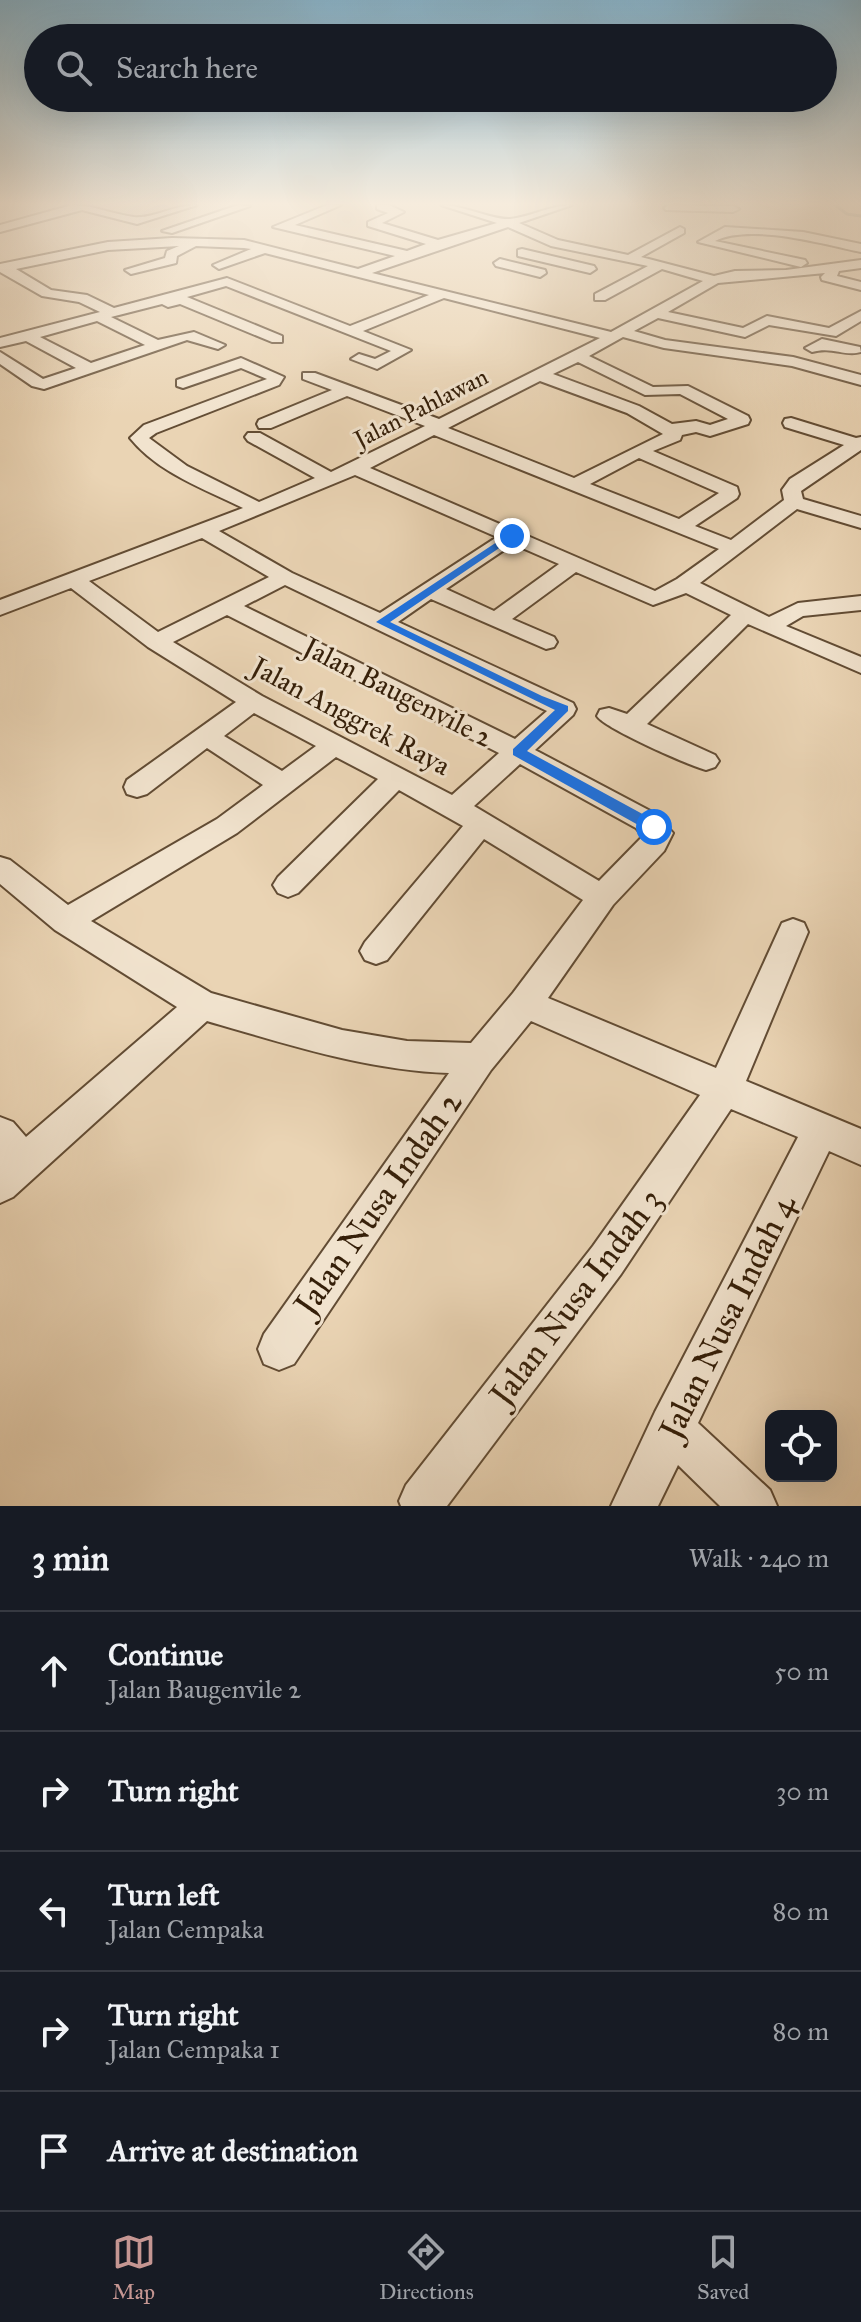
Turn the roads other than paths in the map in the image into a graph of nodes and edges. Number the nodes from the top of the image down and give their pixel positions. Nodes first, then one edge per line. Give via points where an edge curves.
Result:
1 (16, 275) edge
2 (179, 275) edge
3 (368, 275) edge
4 (549, 275) edge
5 (569, 275) edge
6 (652, 275) edge
7 (694, 275) edge
8 (744, 275) edge
9 (755, 275) edge
10 (807, 275) edge
11 (831, 275) edge
12 (714, 280) junction
13 (647, 285) junction
14 (776, 285) dead end
15 (208, 286) junction
16 (861, 288) edge
17 (443, 294) junction
18 (685, 296) junction
19 (600, 297) dead end
20 (656, 313) junction
21 (107, 315) junction
22 (146, 315) junction
23 (219, 315) junction
24 (861, 315) edge
25 (838, 329) junction
26 (350, 331) junction
27 (617, 334) junction
28 (28, 336) junction
29 (277, 339) dead end
30 (0, 343) edge
31 (859, 343) edge
32 (218, 345) dead end
33 (158, 346) junction
34 (578, 356) junction
35 (0, 357) edge
36 (359, 359) dead end
37 (793, 362) junction
38 (90, 369) junction
39 (836, 373) junction
40 (539, 375) junction
41 (309, 376) dead end
42 (861, 380) edge
43 (183, 383) dead end
44 (347, 390) junction
45 (791, 423) dead end
46 (438, 427) junction
47 (668, 429) junction
48 (859, 443) edge
49 (638, 451) junction
50 (355, 468) junction
51 (330, 479) junction
52 (575, 485) junction
53 (794, 502) junction
54 (259, 509) junction
55 (861, 522) edge
56 (680, 527) junction
57 (205, 531) junction
58 (512, 536) junction
59 (732, 547) junction
60 (573, 564) junction
61 (285, 577) junction
62 (76, 582) junction
63 (685, 584) junction
64 (431, 591) junction
65 (861, 603) edge
66 (3, 604) edge
67 (227, 606) junction
68 (745, 614) junction
69 (497, 619) junction
70 (382, 622) junction
71 (769, 626) junction
72 (156, 642) junction
73 (546, 642) dead end
74 (861, 666) edge
75 (253, 702) junction
76 (208, 737) junction
77 (333, 746) junction
78 (518, 752) junction
79 (706, 761) dead end
80 (395, 778) junction
81 (282, 784) junction
82 (137, 787) dead end
83 (455, 808) junction
84 (481, 824) junction
85 (0, 868) edge
86 (288, 885) dead end
87 (602, 897) junction
88 (66, 921) junction
89 (793, 932) dead end
90 (376, 951) dead end
91 (525, 1003) junction
92 (202, 1005) junction
93 (479, 1059) junction
94 (725, 1088) junction
95 (821, 1129) junction
96 (0, 1134) edge
97 (861, 1147) edge
98 (12, 1173) edge
99 (279, 1349) dead end
100 (671, 1428) junction
101 (422, 1501) dead end
102 (634, 1506) edge
103 (754, 1506) edge

1 - 21 street via 47,293 82,298
2 - 15 street
3 - 17 street
4 - 5 street
6 - 13 street
7 - 12 street
8 - 12 street, Jalan Pahlawan
9 - 14 street
10 - 16 street
11 - 16 street via 827,277
12 - 18 street, Jalan Pahlawan
13 - 18 street
13 - 19 street
15 - 22 street
15 - 26 street via 229,283
17 - 26 street
17 - 27 street
18 - 20 street, Jalan Pahlawan
20 - 25 street via 745,333 767,320 827,333
20 - 27 street, Jalan Pahlawan
21 - 22 street
21 - 28 street
21 - 33 street
22 - 23 street via 178,329
22 - 23 street via 181,299
23 - 29 street
24 - 25 street
25 - 31 street
26 - 36 street via 404,351 377,364
27 - 34 street, Jalan Pahlawan
27 - 37 street
28 - 30 street
28 - 38 street
31 - 37 street via 818,343
31 - 39 street
32 - 33 street via 194,336
33 - 38 street
34 - 40 street, Jalan Pahlawan
34 - 47 street via 651,392 682,389 742,420 710,431 696,426
35 - 38 street via 38,383
37 - 39 street
39 - 42 street
40 - 46 street, Jalan Pahlawan
40 - 47 street
41 - 44 street
43 - 54 street via 241,363 276,377 139,438 164,460
44 - 46 street
44 - 51 street via 259,430
45 - 48 street
46 - 50 street, Jalan Pahlawan
46 - 52 street
47 - 49 street via 674,436
48 - 53 street via 797,483 791,490
49 - 52 street
49 - 56 street via 730,491
50 - 51 street, Jalan Pahlawan
50 - 58 street
51 - 54 street, Jalan Pahlawan
52 - 56 street
53 - 55 street
53 - 59 street
54 - 57 street, Jalan Pahlawan
56 - 59 street
57 - 61 street
57 - 62 street, Jalan Pahlawan
58 - 60 street
58 - 64 street
59 - 63 street
60 - 63 street via 653,598
60 - 69 street
61 - 67 street
61 - 70 street
62 - 66 street, Jalan Pahlawan
62 - 72 street, Jalan Anggrek Raya
63 - 68 street
64 - 69 street
64 - 70 street
65 - 71 street via 798,610
67 - 72 street
67 - 78 street, Jalan Baugenvile 2
68 - 71 street
68 - 79 street via 619,722
69 - 73 street
70 - 78 street via 564,709
71 - 74 street
72 - 75 street, Jalan Anggrek Raya
75 - 76 street
75 - 77 street, Jalan Anggrek Raya
76 - 81 street
76 - 82 street
77 - 80 street, Jalan Anggrek Raya
77 - 81 street
78 - 83 street
78 - 87 street, Jalan Baugenvile 2 via 659,833
80 - 83 street, Jalan Anggrek Raya
80 - 86 street
81 - 88 street via 227,826
83 - 84 street, Jalan Anggrek Raya
84 - 87 street, Jalan Anggrek Raya
84 - 90 street
85 - 88 street
87 - 91 street, Jalan Nusa Indah 2
88 - 92 street
89 - 94 street, Jalan Nusa Indah 3
91 - 93 street, Jalan Nusa Indah 2
91 - 94 street
92 - 93 street via 342,1045 407,1056
92 - 98 street
93 - 99 street, Jalan Nusa Indah 2
94 - 95 street
94 - 101 street, Jalan Nusa Indah 3 via 607,1260
95 - 97 street
95 - 100 street, Jalan Nusa Indah 4
96 - 98 street
100 - 102 street, Jalan Nusa Indah 4
100 - 103 street

